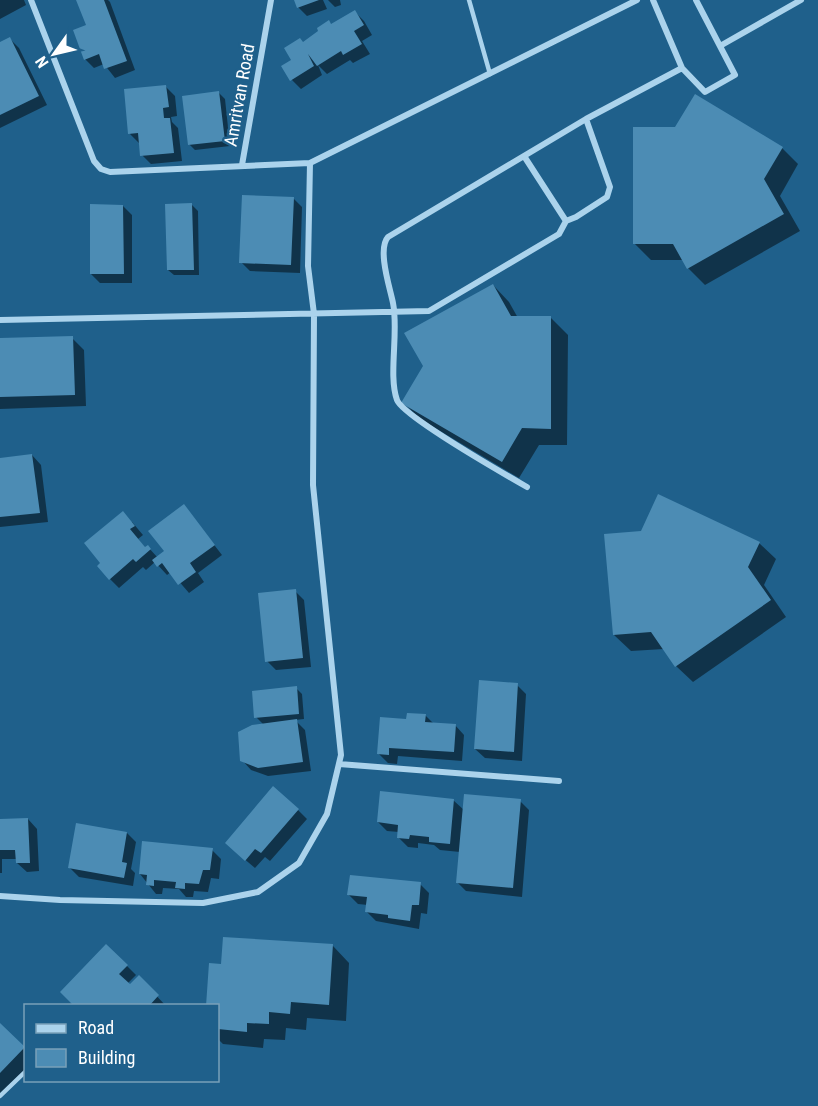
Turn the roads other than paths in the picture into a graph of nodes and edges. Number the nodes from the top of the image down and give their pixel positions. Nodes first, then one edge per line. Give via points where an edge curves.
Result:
1 (31, 0) edge
2 (271, 0) edge
3 (470, 0) edge
4 (637, 0) edge
5 (653, 0) edge
6 (696, 0) edge
7 (801, 0) edge
8 (720, 46) junction
9 (682, 68) junction
10 (490, 74) junction
11 (586, 120) junction
12 (524, 156) junction
13 (310, 163) junction
14 (242, 165) junction
15 (566, 220) junction
16 (395, 313) junction
17 (314, 314) junction
18 (0, 320) edge
19 (527, 487) dead end
20 (339, 764) junction
21 (559, 781) dead end
22 (0, 896) edge
23 (24, 1073) edge
24 (0, 1096) edge

1 - 14 street via 94,161 101,169 110,172
2 - 14 street, Amritvan Road
3 - 10 lane
4 - 10 street
5 - 9 street
6 - 8 street
7 - 8 street
8 - 9 street via 735,75 705,92
9 - 11 street
10 - 13 street
11 - 12 street
11 - 15 street via 610,187 607,197
12 - 15 street
12 - 16 street via 386,238 383,257
13 - 14 street, Amritvan Road
13 - 17 street via 308,266
15 - 16 street via 559,234 429,311
16 - 17 street
16 - 19 street via 395,391 401,407
17 - 18 street
17 - 20 street via 313,485
20 - 21 street
20 - 22 street via 327,814 299,863 258,892 203,903
23 - 24 lane

